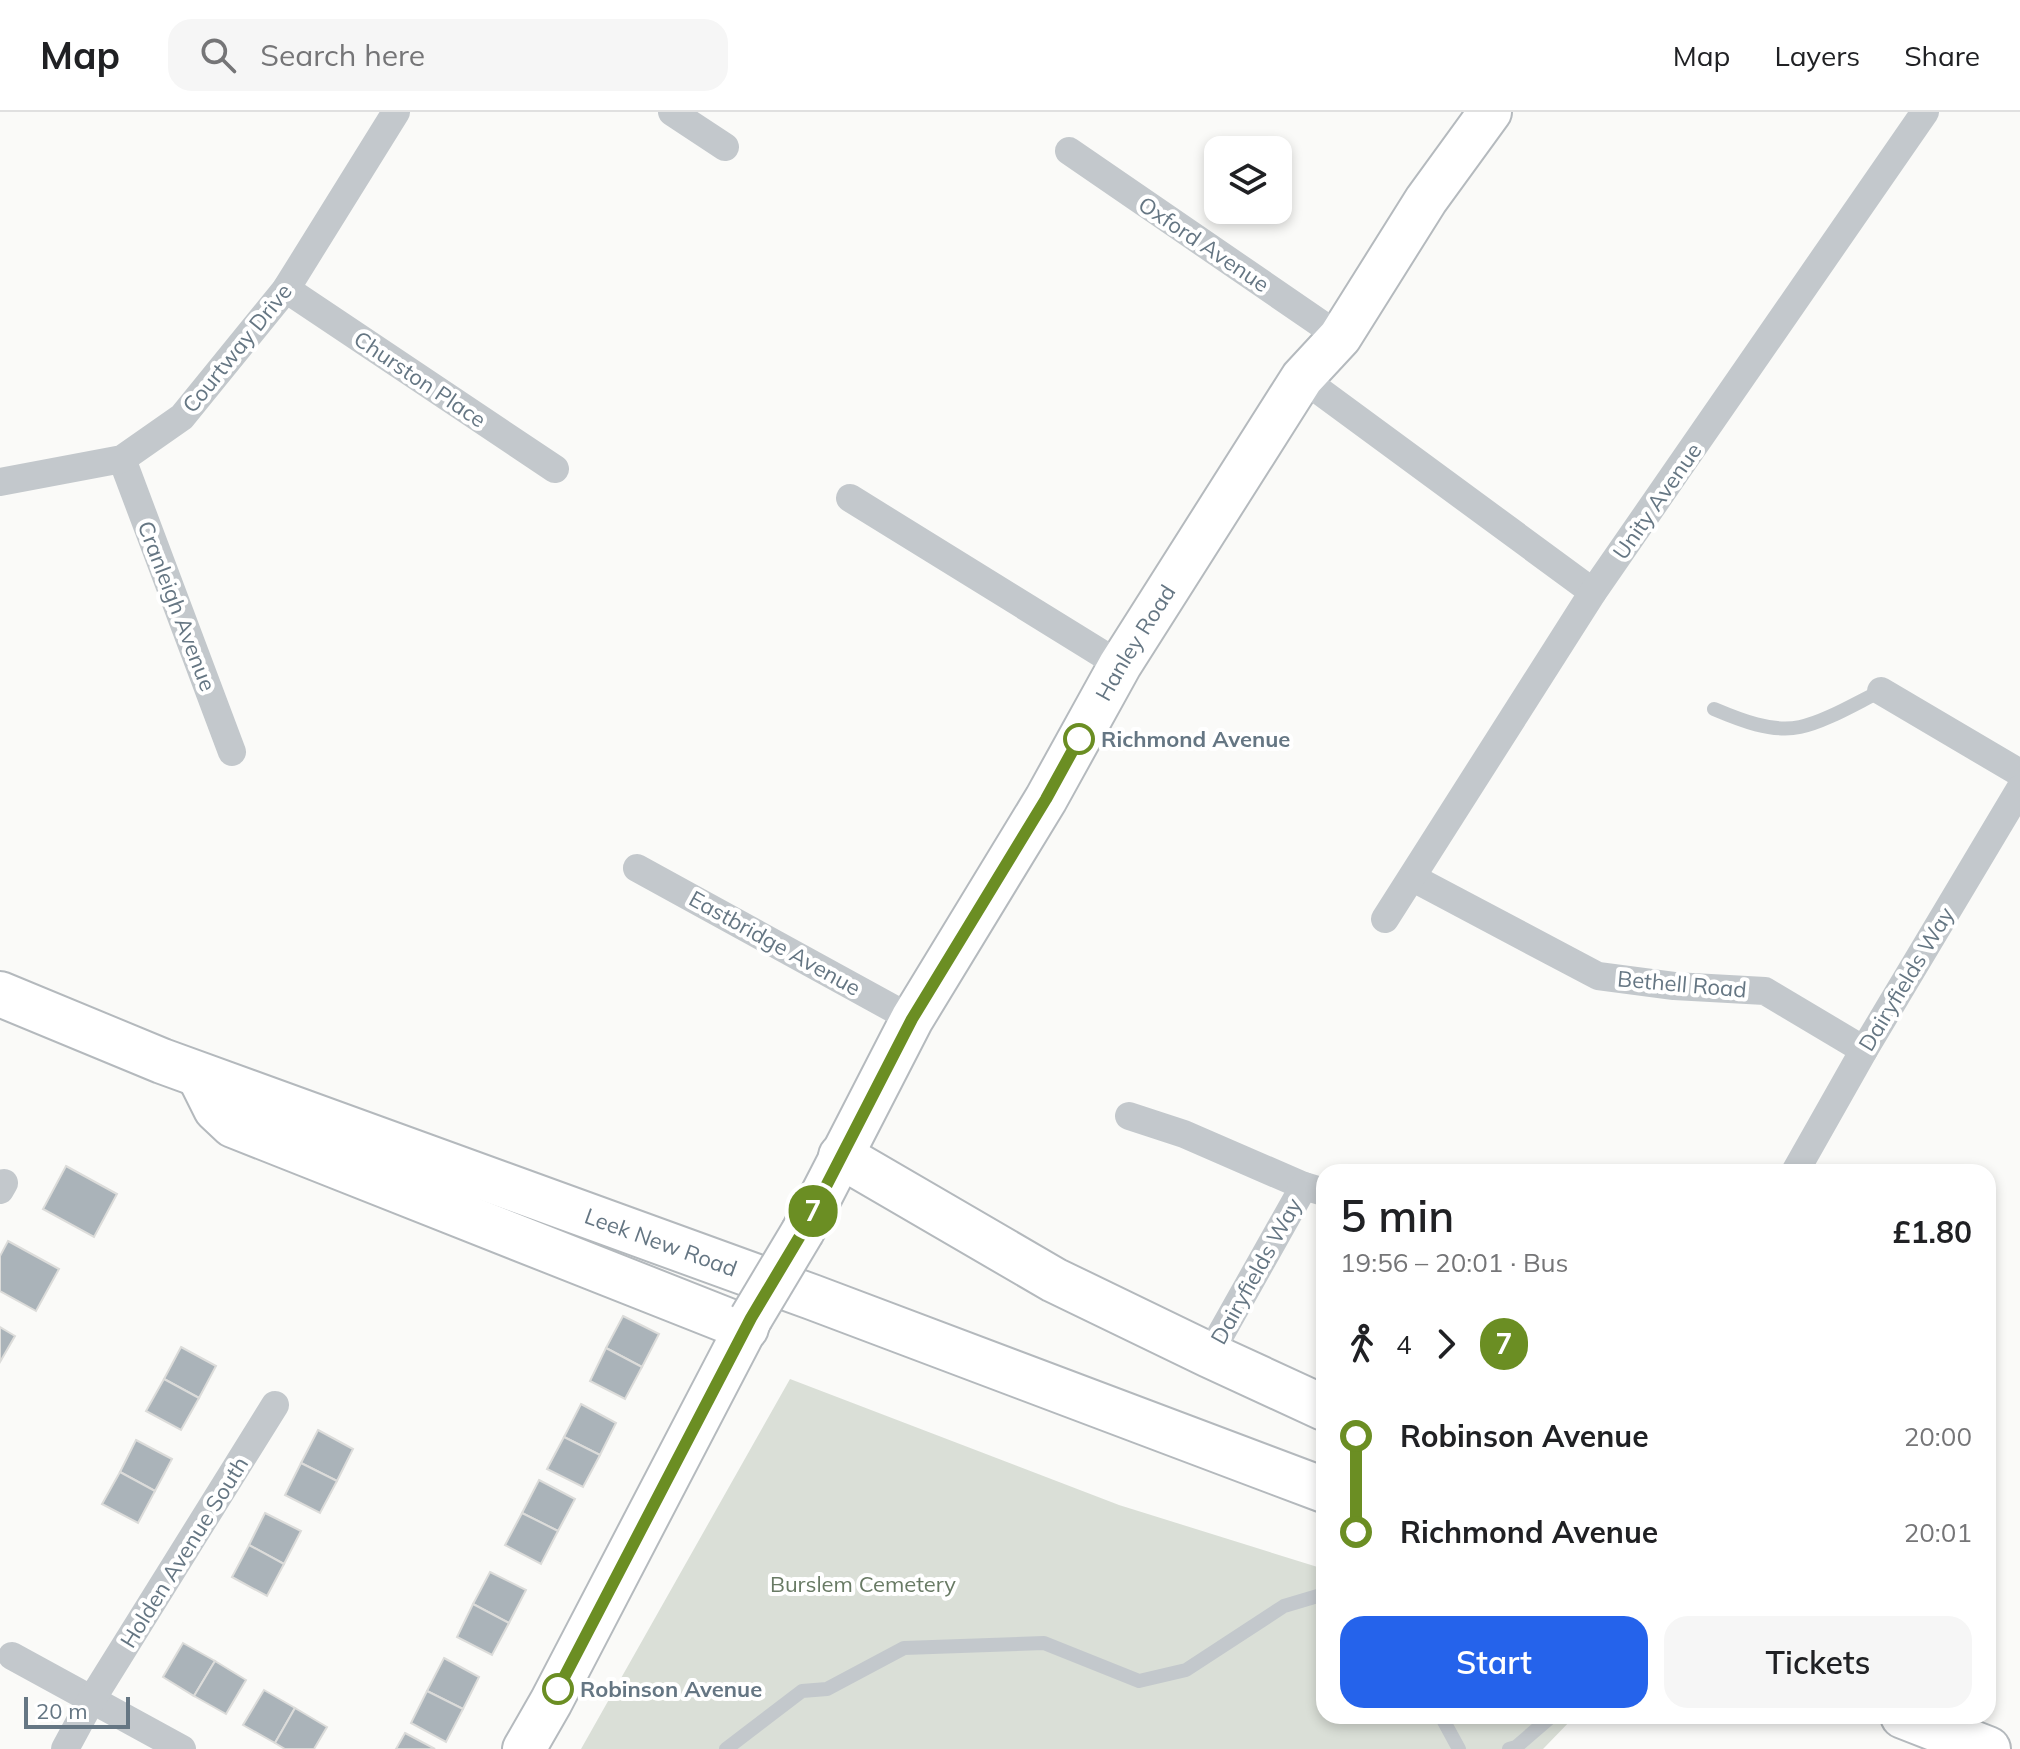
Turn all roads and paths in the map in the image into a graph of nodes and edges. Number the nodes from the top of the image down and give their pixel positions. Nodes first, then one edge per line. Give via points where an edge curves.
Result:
1 (396, 112) edge
2 (672, 112) edge
3 (1490, 112) edge
4 (1925, 112) edge
5 (725, 147) dead end
6 (1069, 151) dead end
7 (286, 289) junction
8 (1340, 337) junction
9 (1302, 378) junction
10 (122, 459) junction
11 (555, 469) dead end
12 (3, 487) edge
13 (850, 498) dead end
14 (1593, 592) junction
15 (1120, 665) junction
16 (1881, 691) joint
17 (1714, 709) dead end
18 (232, 752) dead end
19 (2020, 773) edge
20 (2020, 789) edge
21 (637, 868) dead end
22 (1413, 878) junction
23 (1385, 919) dead end
24 (0, 994) edge
25 (912, 1019) junction
26 (1864, 1050) junction
27 (199, 1075) junction
28 (1129, 1116) dead end
29 (841, 1156) junction
30 (1800, 1164) edge
31 (1314, 1189) edge
32 (748, 1323) junction
33 (1209, 1355) junction
34 (1316, 1404) edge
35 (275, 1405) dead end
36 (1316, 1487) edge
37 (1316, 1596) edge
38 (12, 1656) dead end
39 (92, 1699) junction
40 (1445, 1724) edge
41 (1543, 1724) edge
42 (1924, 1724) edge
43 (65, 1749) edge
44 (182, 1749) edge
45 (524, 1749) edge
46 (726, 1749) edge
47 (1459, 1749) edge
48 (1509, 1749) edge
49 (1988, 1749) edge

1 - 7 street, Courtway Drive
2 - 5 street
3 - 8 main road, Hanley Road via 1426,200
4 - 14 street, Unity Avenue
6 - 8 street, Oxford Avenue
7 - 10 street, Courtway Drive via 182,417
7 - 11 street, Churston Place
8 - 9 main road, Hanley Road
9 - 14 street
9 - 15 main road, Hanley Road
10 - 12 street, Courtway Drive
10 - 18 street, Cranleigh Avenue
13 - 15 street
14 - 22 street
15 - 25 main road, Hanley Road via 1046,799
16 - 17 lane via 1801,727 1779,729
16 - 19 street
20 - 26 street, Dairyfields Way
21 - 25 street, Eastbridge Avenue
22 - 23 street
22 - 26 street, Bethell Road via 1598,976 1765,991
24 - 27 highway, Leek New Road
25 - 29 main road, Hanley Road
26 - 30 street, Dairyfields Way
27 - 32 highway via 216,1109 233,1125
27 - 36 highway, Leek New Road
28 - 31 street, Dairyfields Way
29 - 32 main road, Hanley Road, bridge
29 - 33 highway via 1054,1280
31 - 33 street, Dairyfields Way
32 - 45 main road, Hanley Road
33 - 34 highway
35 - 39 street, Holden Avenue South
37 - 46 lane via 1284,1606 1186,1670 1139,1681 1044,1643 904,1648 827,1689 802,1691
38 - 39 street
39 - 43 street, Holden Avenue South
39 - 44 street
40 - 47 lane
41 - 48 lane
42 - 49 highway

